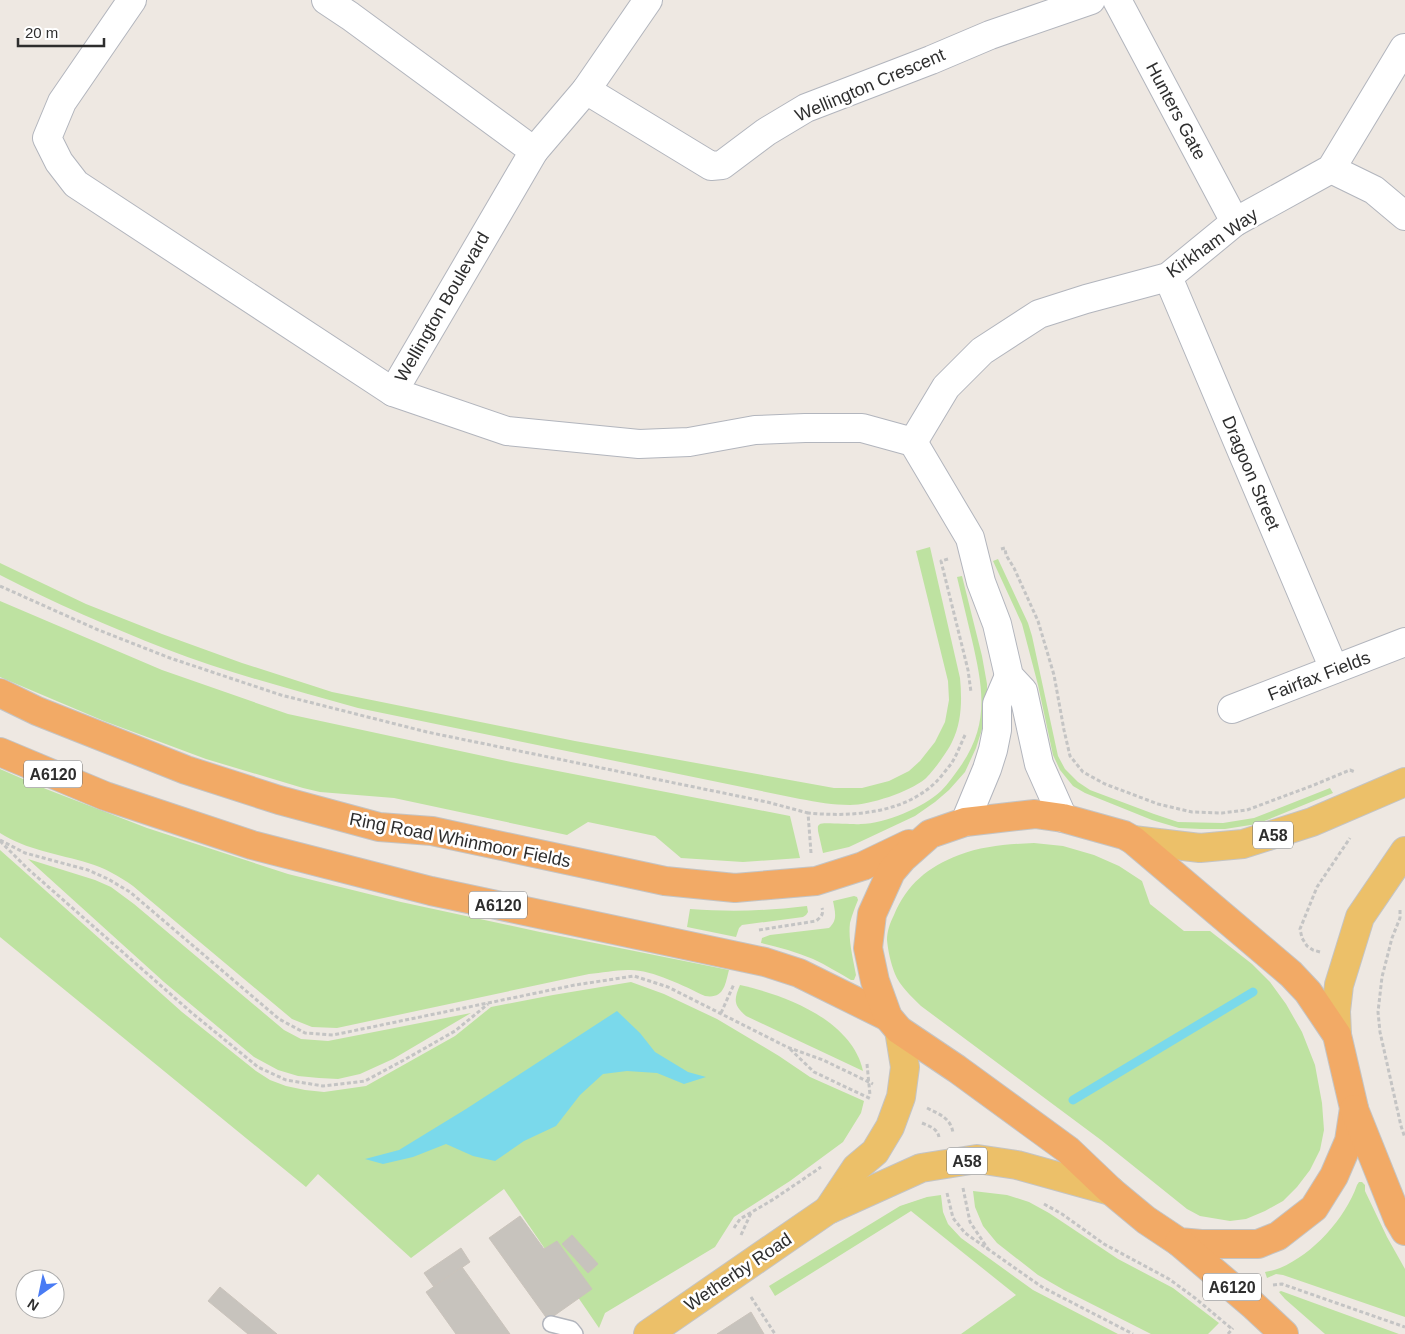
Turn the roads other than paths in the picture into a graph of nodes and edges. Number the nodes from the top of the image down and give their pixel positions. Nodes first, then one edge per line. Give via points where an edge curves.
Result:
1 (132, 0) edge
2 (326, 0) edge
3 (648, 0) edge
4 (1091, 0) edge
5 (1117, 0) edge
6 (1404, 48) edge
7 (586, 90) junction
8 (534, 151) junction
9 (1331, 169) junction
10 (1405, 216) edge
11 (1235, 222) junction
12 (1168, 277) junction
13 (393, 392) junction
14 (913, 442) junction
15 (1405, 642) edge
16 (1334, 669) junction
17 (1009, 676) junction
18 (0, 693) edge
19 (1232, 710) dead end
20 (0, 752) edge
21 (1405, 782) edge
22 (1063, 818) junction
23 (965, 822) junction
24 (930, 834) junction
25 (1133, 840) junction
26 (1405, 851) edge
27 (894, 1024) junction
28 (1337, 1034) junction
29 (1354, 1108) junction
30 (1111, 1191) junction
31 (828, 1210) junction
32 (1405, 1232) edge
33 (1179, 1242) junction
34 (551, 1324) dead end
35 (575, 1334) edge
36 (648, 1334) edge
37 (1284, 1334) edge

1 - 13 street via 62,102 47,138 59,162 76,184
2 - 8 street
3 - 7 street, Wellington Boulevard
4 - 7 street, Wellington Crescent via 990,35 806,108 766,132 722,165 712,166
5 - 11 street, Hunters Gate
6 - 9 street, Kirkham Way
7 - 8 street, Wellington Boulevard
8 - 13 street, Wellington Boulevard
9 - 10 street via 1374,190
9 - 11 street, Kirkham Way
11 - 12 street, Kirkham Way
12 - 14 street, Kirkham Way via 1039,314 982,351 946,387
12 - 16 street, Dragoon Street
13 - 14 street, Wellington Boulevard via 507,430 639,444 689,442 755,430 824,428 862,428
14 - 17 street via 970,538 981,582 997,624
15 - 16 street, Fairfax Fields
16 - 19 street, Fairfax Fields
17 - 22 street via 1023,691 1039,764
17 - 23 street via 997,704 993,750
18 - 24 highway, Ring Road Whinmoor Fields via 186,770 279,800 379,827 432,831 664,881 735,888 816,881 863,866
20 - 27 highway, A6120 via 106,796 252,845 431,891 765,962 799,973
21 - 25 main road, A58 via 1312,822 1243,844 1200,848
22 - 23 highway, Ring Road Whinmoor Fields via 1035,814
22 - 25 highway, Ring Road Whinmoor Fields
23 - 24 highway, Ring Road Whinmoor Fields
24 - 27 highway via 891,872 872,914 868,948 875,981
25 - 28 highway, Ring Road Whinmoor Fields via 1291,974 1308,992
26 - 28 main road via 1360,917 1339,985
27 - 30 highway via 1068,1150
27 - 31 main road, Wetherby Road / A58 via 906,1066 889,1099 890,1127 875,1152 856,1168
28 - 29 highway
29 - 32 highway
29 - 33 highway via 1349,1141 1334,1176 1314,1208 1278,1236 1258,1244
30 - 31 main road, Wetherby Road / A58 via 977,1159 958,1179 921,1168
30 - 33 highway
31 - 36 main road, Wetherby Road / A58
33 - 37 highway, A6120
34 - 35 lane via 571,1329

